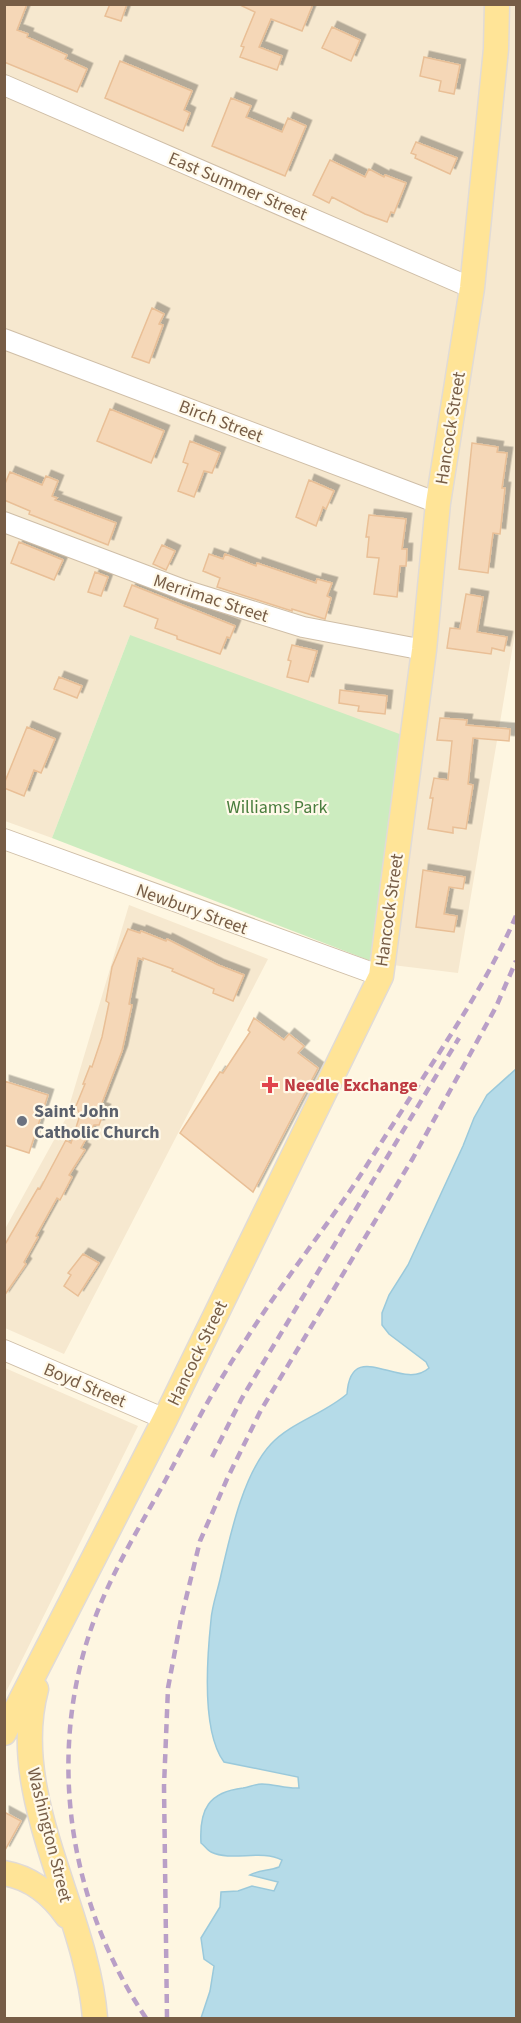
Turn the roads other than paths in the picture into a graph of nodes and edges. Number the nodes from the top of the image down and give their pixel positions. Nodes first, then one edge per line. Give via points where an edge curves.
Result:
1 (497, 4) edge
2 (4, 85) edge
3 (472, 288) junction
4 (4, 339) edge
5 (438, 503) junction
6 (4, 522) edge
7 (424, 650) junction
8 (4, 840) edge
9 (381, 976) junction
10 (4, 1350) edge
11 (165, 1419) junction
12 (48, 1650) junction
13 (4, 1733) edge
14 (4, 1873) edge
15 (74, 1928) junction
16 (95, 2019) edge

1 - 3 main road, Hancock Street
2 - 3 street, East Summer Street
3 - 5 main road, Hancock Street
4 - 5 street, Birch Street
5 - 7 main road, Hancock Street
6 - 7 street, Merrimac Street via 184,590 303,627
7 - 9 main road, Hancock Street
8 - 9 street, Newbury Street
9 - 11 main road, Hancock Street
10 - 11 street, Boyd Street
11 - 12 main road, Hancock Street
12 - 13 main road, Hancock Street
12 - 15 main road, Washington Street via 32,1708 29,1752 40,1809
14 - 15 main road via 44,1890
15 - 16 main road, Washington Street via 90,1981

